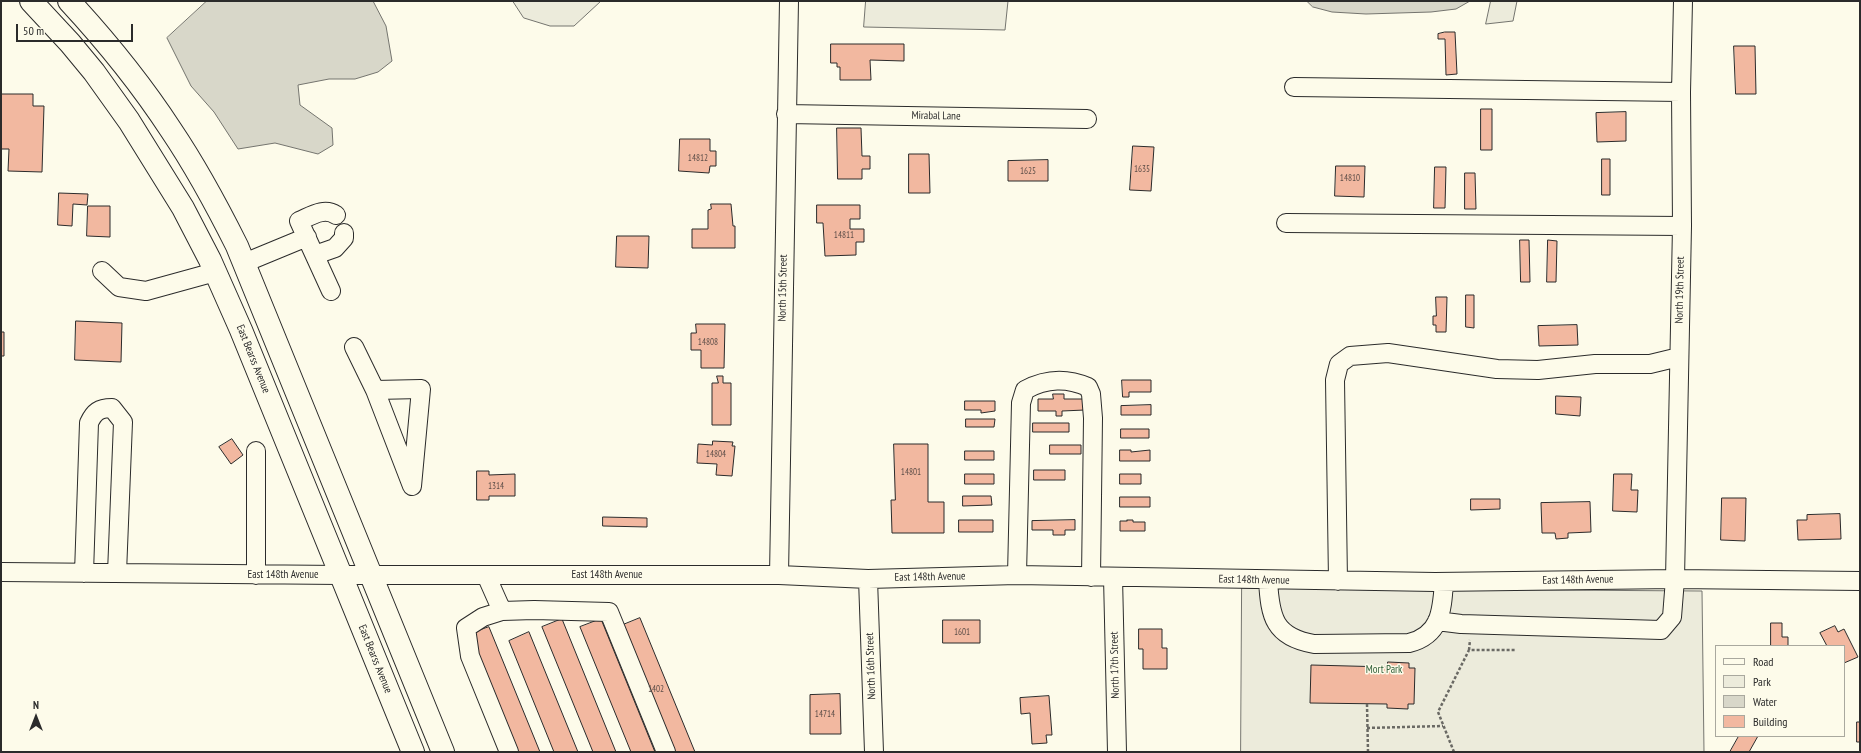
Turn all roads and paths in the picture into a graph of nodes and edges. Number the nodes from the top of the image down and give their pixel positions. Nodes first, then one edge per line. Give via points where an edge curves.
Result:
1 (31, 1) edge
2 (69, 1) edge
3 (789, 1) edge
4 (1683, 1) edge
5 (1294, 87) dead end
6 (1681, 92) junction
7 (786, 114) junction
8 (1086, 118) dead end
9 (336, 215) dead end
10 (1286, 223) dead end
11 (1682, 226) junction
12 (344, 233) dead end
13 (307, 237) junction
14 (315, 255) junction
15 (244, 263) junction
16 (102, 271) dead end
17 (216, 272) junction
18 (331, 291) dead end
19 (354, 347) dead end
20 (1679, 357) junction
21 (375, 390) junction
22 (256, 451) dead end
23 (1, 572) edge
24 (84, 573) junction
25 (117, 573) junction
26 (256, 575) junction
27 (341, 575) junction
28 (371, 575) junction
29 (486, 575) junction
30 (779, 575) junction
31 (1017, 575) junction
32 (1091, 577) junction
33 (1113, 577) junction
34 (868, 579) junction
35 (1675, 579) junction
36 (1268, 580) junction
37 (1860, 580) edge
38 (1338, 581) junction
39 (1444, 582) junction
40 (502, 610) junction
41 (1437, 621) junction
42 (1515, 650) dead end
43 (1367, 704) dead end
44 (1443, 726) junction
45 (1367, 728) junction
46 (413, 752) edge
47 (443, 752) edge
48 (509, 752) edge
49 (666, 752) edge
50 (874, 752) edge
51 (1117, 752) edge
52 (1368, 752) edge
53 (1454, 752) edge

1 - 17 main road, East Bearss Avenue via 70,43 129,121 184,208
2 - 15 main road via 104,40 171,129 214,201
3 - 7 street, North 15th Street
4 - 6 street, North 19th Street
5 - 6 street
6 - 11 street, North 19th Street
7 - 8 street, Mirabal Lane
7 - 30 street, North 15th Street
9 - 13 street via 327,211 319,212 299,221
10 - 11 street
11 - 20 street, North 19th Street
12 - 14 street via 344,238 335,248
13 - 14 street
13 - 15 street
14 - 18 street
15 - 28 main road
16 - 17 street via 119,287 146,291
17 - 27 main road, East Bearss Avenue
19 - 21 street
20 - 35 street, North 19th Street
20 - 38 street via 1650,364 1595,364 1538,370 1497,369 1388,353 1350,356 1339,364 1335,380
21 - 21 street via 406,472 412,486 421,389
22 - 26 street
23 - 24 street, East 148th Avenue
24 - 25 street, East 148th Avenue
24 - 25 street via 89,423 94,414 103,408 112,408 123,422
25 - 26 street, East 148th Avenue
26 - 27 street, East 148th Avenue
27 - 28 street, East 148th Avenue
27 - 46 main road, East Bearss Avenue
28 - 29 street, East 148th Avenue
28 - 47 main road
29 - 30 street, East 148th Avenue
29 - 40 street
30 - 34 street, East 148th Avenue
31 - 32 street, East 148th Avenue
31 - 32 street via 1021,403 1026,390 1036,384 1058,380 1074,381 1088,388 1091,394
31 - 34 street, East 148th Avenue
32 - 33 street, East 148th Avenue
33 - 36 street, East 148th Avenue
33 - 51 street, North 17th Street
34 - 50 street, North 16th Street
35 - 37 street, East 148th Avenue
35 - 39 street, East 148th Avenue
35 - 41 street, North 19th Street via 1672,617 1661,630 1461,624
36 - 38 street, East 148th Avenue
36 - 41 street via 1269,601 1276,624 1300,642 1409,643 1427,636
38 - 39 street, East 148th Avenue
39 - 41 street
40 - 48 street via 483,617 466,628 470,656
40 - 49 street via 608,612
42 - 44 path via 1469,650 1439,709 1438,714
43 - 45 path
44 - 45 path
44 - 53 path
45 - 52 path

